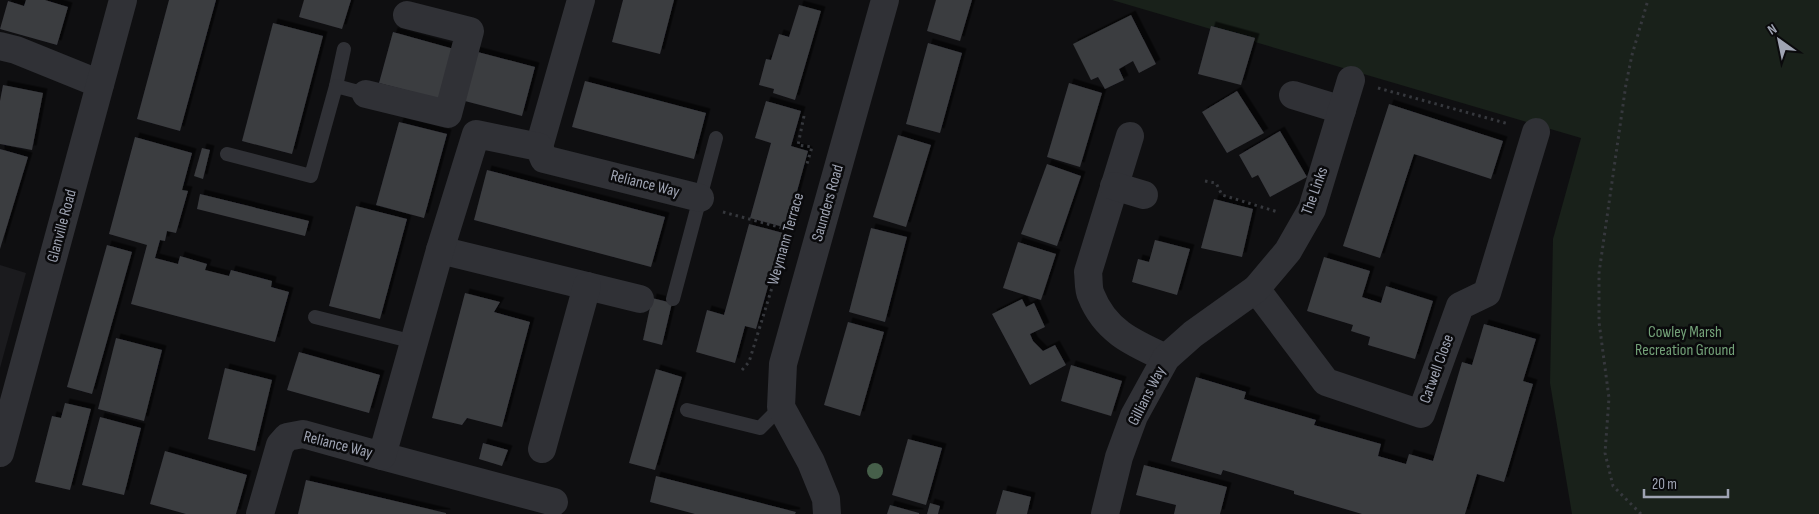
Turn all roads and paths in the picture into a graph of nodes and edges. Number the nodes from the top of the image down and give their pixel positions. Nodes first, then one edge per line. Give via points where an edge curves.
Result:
1 (123, 0) edge
2 (581, 0) edge
3 (885, 0) edge
4 (1648, 0) edge
5 (407, 14) dead end
6 (0, 46) edge
7 (344, 49) dead end
8 (1351, 80) joint
9 (100, 84) junction
10 (336, 86) junction
11 (366, 94) joint
12 (1292, 95) dead end
13 (1342, 110) junction
14 (448, 114) junction
15 (804, 116) dead end
16 (1536, 132) joint
17 (476, 134) junction
18 (1130, 136) dead end
19 (716, 138) dead end
20 (540, 148) junction
21 (228, 154) dead end
22 (804, 175) dead end
23 (1206, 181) dead end
24 (1114, 186) junction
25 (1144, 195) dead end
26 (699, 202) junction
27 (792, 221) dead end
28 (1305, 221) junction
29 (790, 230) junction
30 (787, 239) dead end
31 (440, 250) junction
32 (781, 258) dead end
33 (587, 286) junction
34 (1256, 289) junction
35 (640, 299) dead end
36 (673, 299) dead end
37 (315, 316) dead end
38 (414, 342) junction
39 (1166, 358) junction
40 (742, 370) dead end
41 (781, 408) junction
42 (687, 410) dead end
43 (542, 449) dead end
44 (0, 453) edge
45 (382, 456) junction
46 (554, 502) dead end
47 (260, 514) edge
48 (827, 514) edge
49 (1105, 514) edge
50 (1641, 514) edge

1 - 9 street, Glanville Road
2 - 20 street
3 - 41 street, Saunders Road via 783,364
4 - 50 path via 1626,84 1599,273 1599,322 1609,398 1604,453 1613,486
5 - 14 street via 470,31
6 - 9 street
7 - 10 lane
8 - 13 street, The Links
8 - 16 path
9 - 44 street, Glanville Road
10 - 11 lane, Reliance Way
10 - 21 lane via 311,176
11 - 14 street, Reliance Way
12 - 13 street
13 - 28 street, The Links via 1312,209
14 - 17 street, Reliance Way via 466,123
15 - 22 path, Weymann Terrace via 798,145 812,148
16 - 34 street, Catwell Close via 1487,293 1460,306 1421,414 1326,382
17 - 20 street, Reliance Way
17 - 31 street, Reliance Way
18 - 24 street
19 - 26 lane
20 - 26 street, Reliance Way via 544,159
23 - 28 path via 1216,183 1222,195
24 - 25 street
24 - 39 street via 1088,272 1090,294 1105,322 1130,342
26 - 29 path
26 - 36 lane
27 - 29 path, Weymann Terrace
28 - 34 street, The Links via 1288,251
29 - 30 path, Weymann Terrace
31 - 33 street
31 - 38 street, Reliance Way
32 - 40 path, Weymann Terrace via 749,362
33 - 35 street
33 - 43 street
34 - 39 street, Gillians Way via 1193,334
37 - 38 lane
38 - 45 street, Reliance Way
39 - 49 street, Gillians Way via 1134,416 1119,456
41 - 42 lane via 760,428
41 - 48 street via 810,462 826,499
45 - 46 street, Reliance Way
45 - 47 street, Reliance Way via 303,434 287,437 280,445

